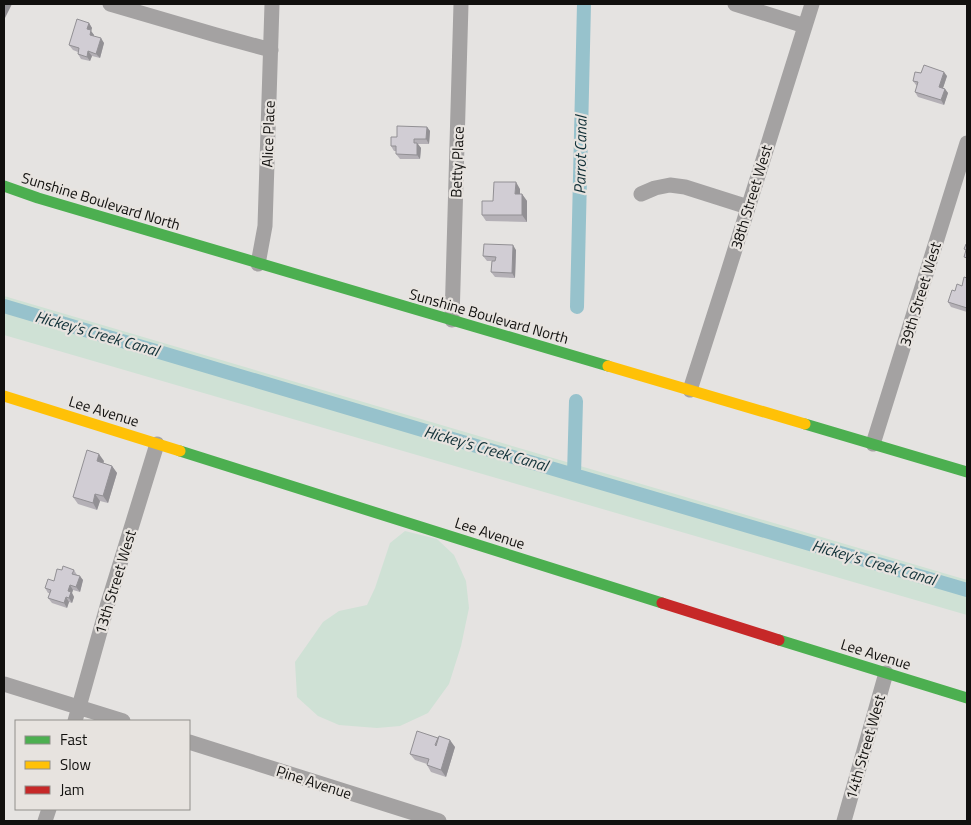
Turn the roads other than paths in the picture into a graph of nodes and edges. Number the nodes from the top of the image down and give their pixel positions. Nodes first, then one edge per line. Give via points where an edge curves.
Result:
1 (110, 4) edge
2 (272, 4) edge
3 (461, 4) edge
4 (735, 4) edge
5 (812, 4) edge
6 (804, 26) junction
7 (271, 50) junction
8 (967, 143) edge
9 (4, 186) edge
10 (641, 194) dead end
11 (748, 207) junction
12 (258, 264) junction
13 (452, 320) junction
14 (690, 390) junction
15 (4, 396) edge
16 (157, 444) junction
17 (873, 444) junction
18 (967, 472) edge
19 (886, 673) junction
20 (4, 684) edge
21 (967, 698) edge
22 (76, 714) edge
23 (116, 720) edge
24 (190, 742) edge
25 (439, 821) edge
26 (844, 821) edge

1 - 7 street
2 - 7 street, Alice Place
3 - 13 street, Betty Place
4 - 6 street
5 - 6 street, 38th Street West
6 - 11 street, 38th Street West
7 - 12 street, Alice Place via 265,226
8 - 17 street, 39th Street West
9 - 12 street, Sunshine Boulevard North
10 - 11 street via 670,185
11 - 14 street, 38th Street West
12 - 13 street, Sunshine Boulevard North
13 - 14 street, Sunshine Boulevard North
14 - 17 street, Sunshine Boulevard North
15 - 16 street, Lee Avenue
16 - 19 street, Lee Avenue
16 - 22 street, 13th Street West
17 - 18 street, Sunshine Boulevard North
19 - 21 street, Lee Avenue
19 - 26 street, 14th Street West
20 - 22 street
22 - 23 street
24 - 25 street, Pine Avenue

